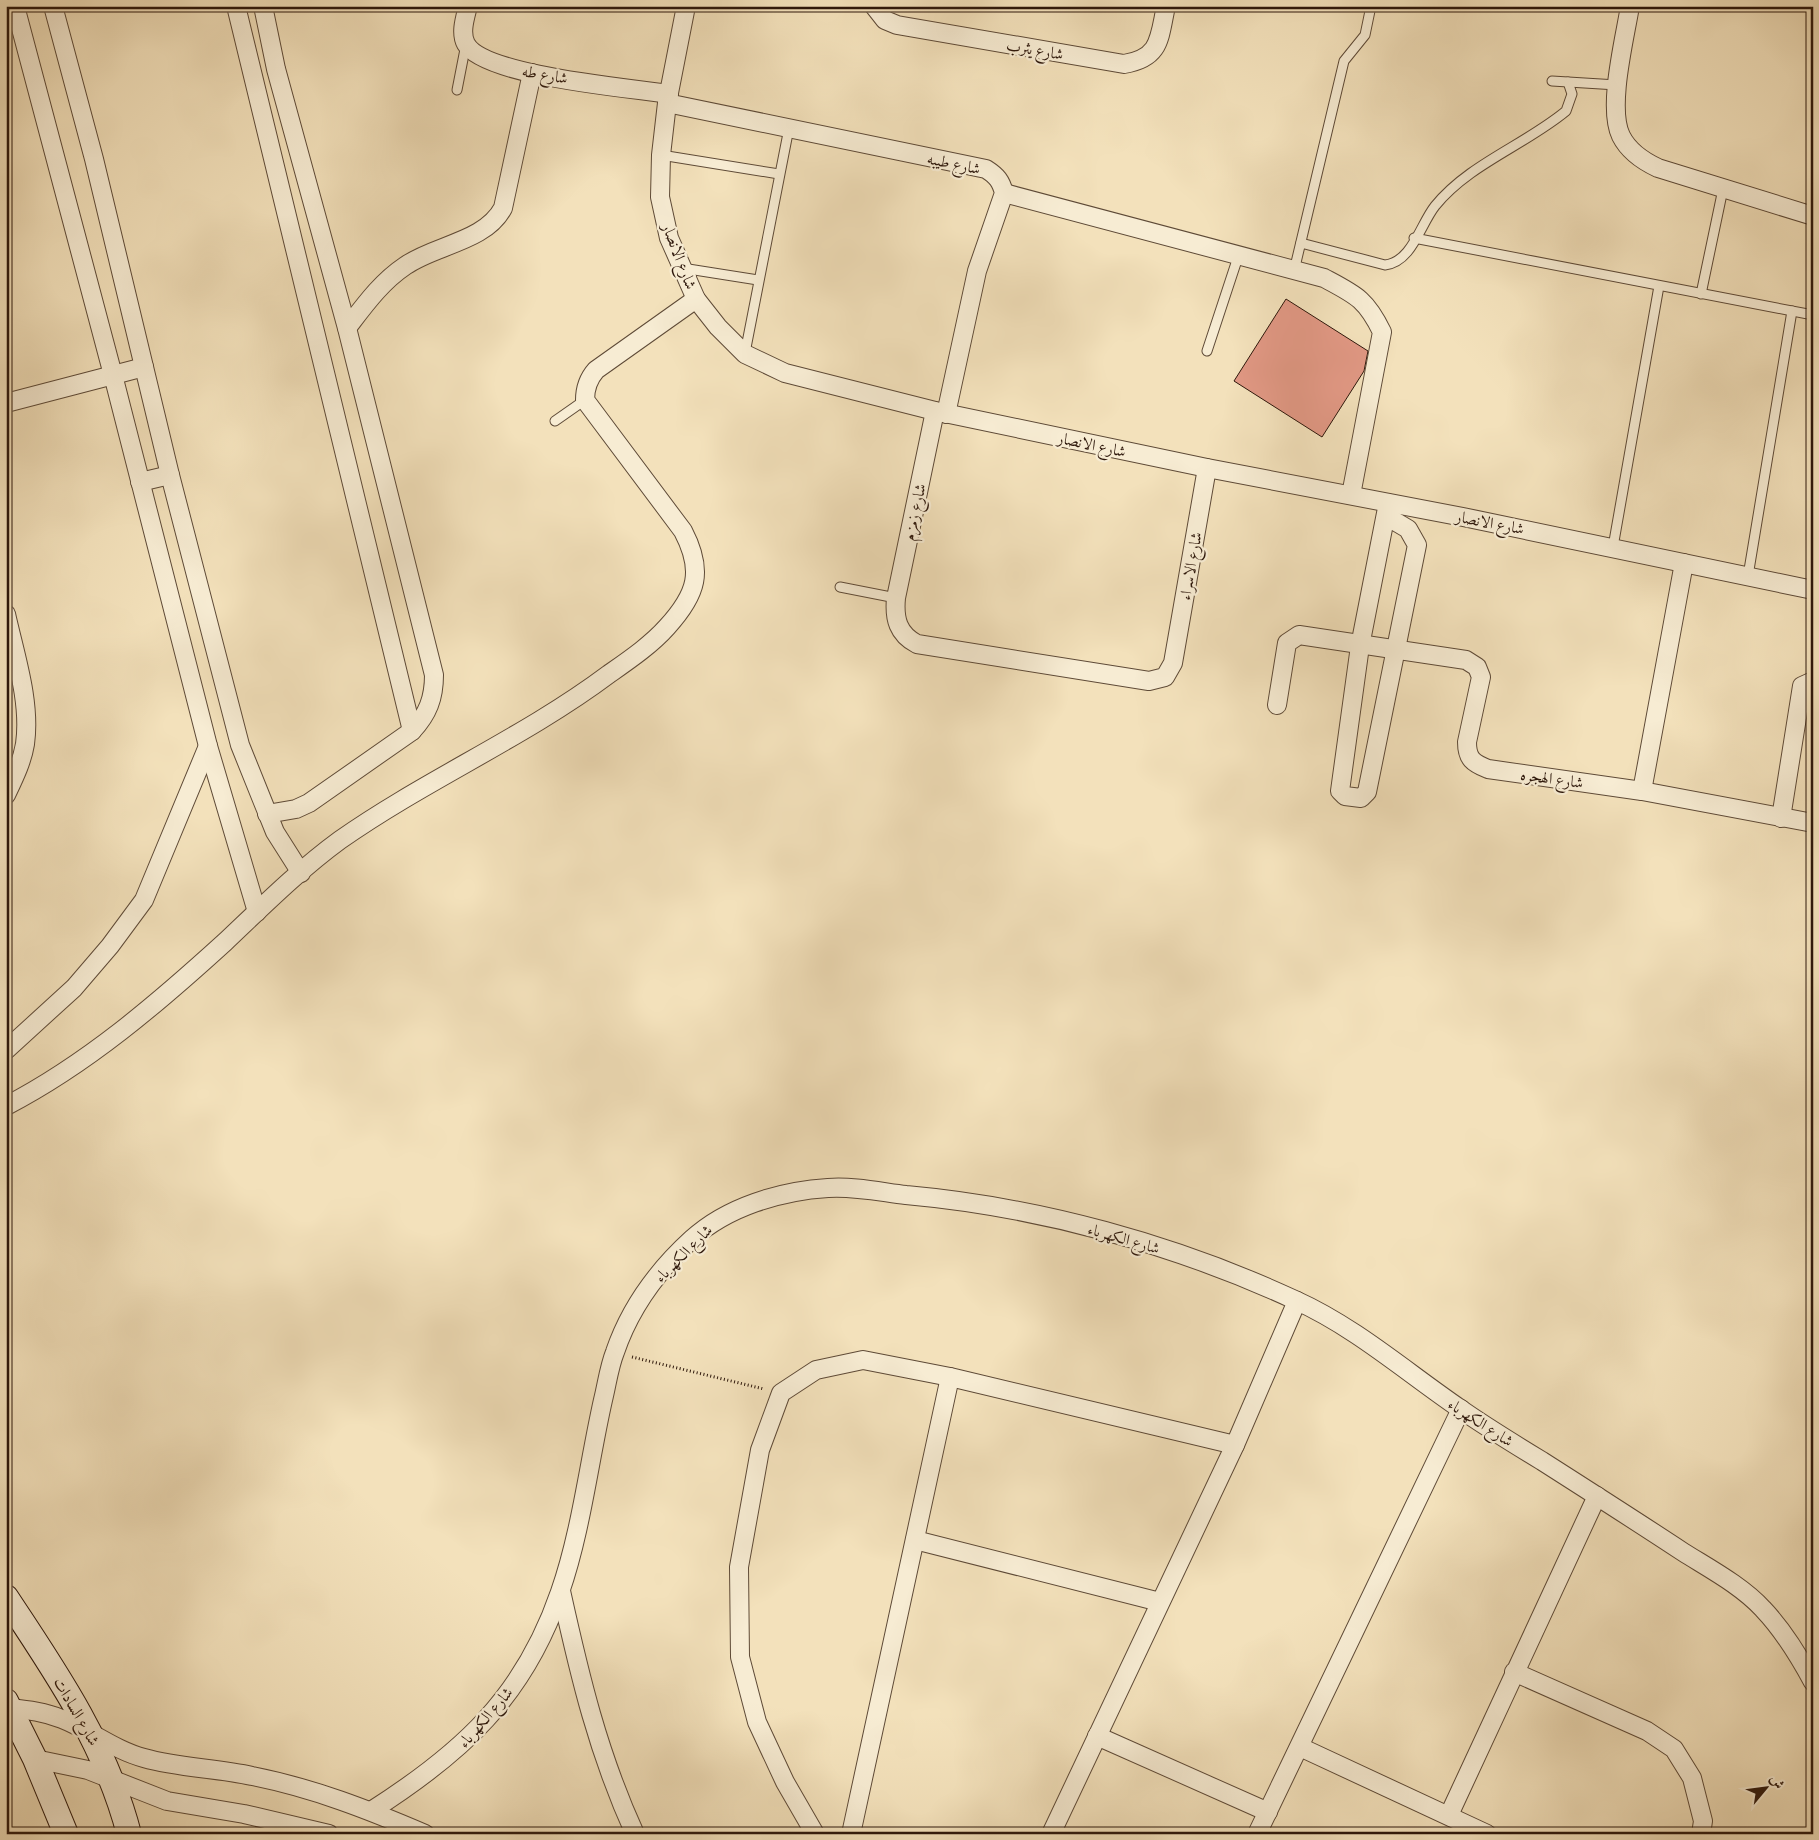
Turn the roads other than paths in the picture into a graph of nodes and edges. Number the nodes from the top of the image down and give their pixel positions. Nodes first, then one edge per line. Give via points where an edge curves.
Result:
1 (14, 6) edge
2 (53, 6) edge
3 (236, 6) edge
4 (263, 6) edge
5 (468, 6) edge
6 (686, 6) edge
7 (874, 6) edge
8 (1166, 6) edge
9 (1371, 6) edge
10 (1630, 6) edge
11 (466, 43) junction
12 (532, 73) junction
13 (1552, 81) dead end
14 (1568, 82) junction
15 (1617, 86) junction
16 (457, 90) dead end
17 (668, 99) junction
18 (788, 128) junction
19 (661, 155) junction
20 (779, 174) junction
21 (1723, 189) junction
22 (1004, 193) junction
23 (1813, 216) edge
24 (1414, 238) junction
25 (1300, 243) junction
26 (1238, 257) junction
27 (680, 268) junction
28 (1294, 271) junction
29 (758, 280) junction
30 (1660, 286) junction
31 (1701, 294) junction
32 (696, 299) junction
33 (1792, 311) junction
34 (1813, 315) edge
35 (347, 328) junction
36 (1207, 351) dead end
37 (745, 354) junction
38 (144, 367) junction
39 (114, 375) junction
40 (585, 400) junction
41 (6, 403) edge
42 (940, 412) junction
43 (555, 421) dead end
44 (1208, 468) junction
45 (170, 475) junction
46 (140, 482) junction
47 (1351, 495) junction
48 (1387, 510) junction
49 (1613, 547) junction
50 (1684, 563) junction
51 (1748, 576) junction
52 (840, 587) dead end
53 (1813, 590) edge
54 (895, 606) junction
55 (6, 614) edge
56 (1360, 646) junction
57 (1396, 648) junction
58 (1813, 681) edge
59 (1277, 705) dead end
60 (412, 731) junction
61 (208, 746) junction
62 (1642, 791) junction
63 (6, 795) edge
64 (267, 814) junction
65 (1780, 818) junction
66 (1813, 823) edge
67 (301, 873) junction
68 (257, 912) junction
69 (8, 1045) edge
70 (6, 1106) edge
71 (1297, 1301) junction
72 (950, 1377) junction
73 (1461, 1410) junction
74 (1235, 1445) junction
75 (1596, 1496) junction
76 (915, 1540) junction
77 (561, 1591) junction
78 (6, 1597) edge
79 (1160, 1602) junction
80 (1514, 1672) junction
81 (1813, 1682) edge
82 (8, 1705) edge
83 (93, 1736) junction
84 (1097, 1736) junction
85 (1300, 1747) junction
86 (35, 1759) junction
87 (112, 1780) junction
88 (371, 1811) junction
89 (1268, 1812) junction
90 (1449, 1815) junction
91 (66, 1834) edge
92 (129, 1834) edge
93 (329, 1834) edge
94 (425, 1834) edge
95 (634, 1834) edge
96 (815, 1834) edge
97 (851, 1834) edge
98 (1051, 1834) edge
99 (1257, 1834) edge
100 (1487, 1834) edge
101 (1700, 1834) edge

1 - 39 street
2 - 38 street
3 - 60 street
4 - 35 street via 276,69
5 - 11 street via 463,29
6 - 17 street, شارع الانصار
7 - 8 street, شارع يثرب via 885,20 897,25 1124,64 1141,61 1159,42
9 - 25 lane via 1365,35 1344,61
10 - 15 street
11 - 12 street, شارع طه via 475,54 490,62
11 - 16 lane
12 - 17 street, شارع طه
12 - 35 street via 499,215 487,227 405,266 373,296
13 - 14 lane
14 - 15 lane
14 - 24 lane via 1572,94 1566,111 1458,182 1435,206
15 - 21 street via 1616,118 1621,136 1641,160
17 - 18 street, شارع طيبه
17 - 19 street, شارع الانصار
18 - 20 lane
18 - 22 street, شارع طيبه via 986,169 1002,183
19 - 20 lane
19 - 27 street, شارع الانصار via 660,197
20 - 29 lane
21 - 23 street
21 - 31 lane
22 - 26 street
22 - 42 street via 977,271
24 - 25 lane via 1411,247 1398,261 1385,266
24 - 30 lane
25 - 28 lane
26 - 28 street
26 - 36 lane
27 - 29 lane
27 - 32 street, شارع الانصار
28 - 47 street via 1324,278 1352,292 1371,310 1382,332
29 - 37 lane
30 - 31 lane
30 - 49 lane
31 - 33 lane
32 - 37 street, شارع الانصار
32 - 40 street via 596,370 587,383
33 - 34 lane
33 - 51 lane
35 - 60 street via 434,675 430,706
37 - 42 street, شارع الانصار via 786,373
38 - 39 street
38 - 45 street
39 - 41 street
39 - 46 street
40 - 43 lane
40 - 67 street via 683,532 693,551 697,566 694,584 685,603 667,628 591,688 410,796 340,841
42 - 44 street, شارع الانصار
42 - 54 street, شارع زمزم
44 - 47 street, شارع الانصار
44 - 54 street, شارع الاسراء via 1173,663 1165,676 1149,681 917,644 907,639 899,629
45 - 46 street
45 - 64 street via 240,745
46 - 61 street
47 - 48 street, شارع الانصار
48 - 49 street, شارع الانصار
48 - 56 street
48 - 57 street via 1408,529 1417,545
49 - 50 street, شارع الانصار
50 - 51 street, شارع الانصار
50 - 62 street
51 - 53 street, شارع الانصار
52 - 54 lane
55 - 63 street via 25,701 25,734 20,766
56 - 57 street, شارع الهجره
56 - 57 street via 1340,791 1345,796 1361,798 1367,792
56 - 59 street, شارع الهجره via 1299,635 1287,643
57 - 62 street, شارع الهجره via 1466,660 1477,667 1481,677 1467,742 1467,753 1476,764 1488,769
58 - 65 street via 1802,686
60 - 64 street via 309,803 296,809
61 - 68 street
61 - 69 street via 144,900 74,988
62 - 65 street, شارع الهجره
64 - 67 street
65 - 66 street, شارع الهجره
67 - 68 street
68 - 70 street via 198,966 94,1052
71 - 73 street, شارع الكهرباء via 1392,1358
71 - 74 street
71 - 77 street, شارع الكهرباء via 1196,1259 1107,1232 1026,1212 946,1198 830,1188 772,1198 722,1216 660,1270 632,1313 614,1353
72 - 74 street
72 - 76 street
72 - 96 street via 863,1360 816,1370 781,1394 760,1450 739,1567 740,1657 757,1722 785,1782
73 - 75 street, شارع الكهرباء
73 - 85 street
74 - 79 street
75 - 80 street
75 - 81 street, شارع الكهرباء via 1718,1574 1761,1606 1796,1650
76 - 79 street
76 - 97 street
77 - 88 street, شارع الكهرباء via 530,1658 505,1700 455,1751 414,1784
77 - 95 street, شارع الكهرباء via 583,1693 613,1786
78 - 83 main road, شارع السادات
79 - 84 street
80 - 90 street
80 - 101 street via 1647,1731 1674,1749 1692,1778 1703,1821
82 - 83 street via 62,1719
82 - 86 main road
83 - 87 main road, شارع السادات
83 - 88 street via 143,1758 276,1781
84 - 89 street
84 - 98 street
85 - 89 street
85 - 90 street
86 - 87 street via 79,1768
86 - 91 main road
87 - 92 main road, شارع السادات
87 - 93 street via 167,1801 244,1814
88 - 94 street
89 - 99 street
90 - 100 street

